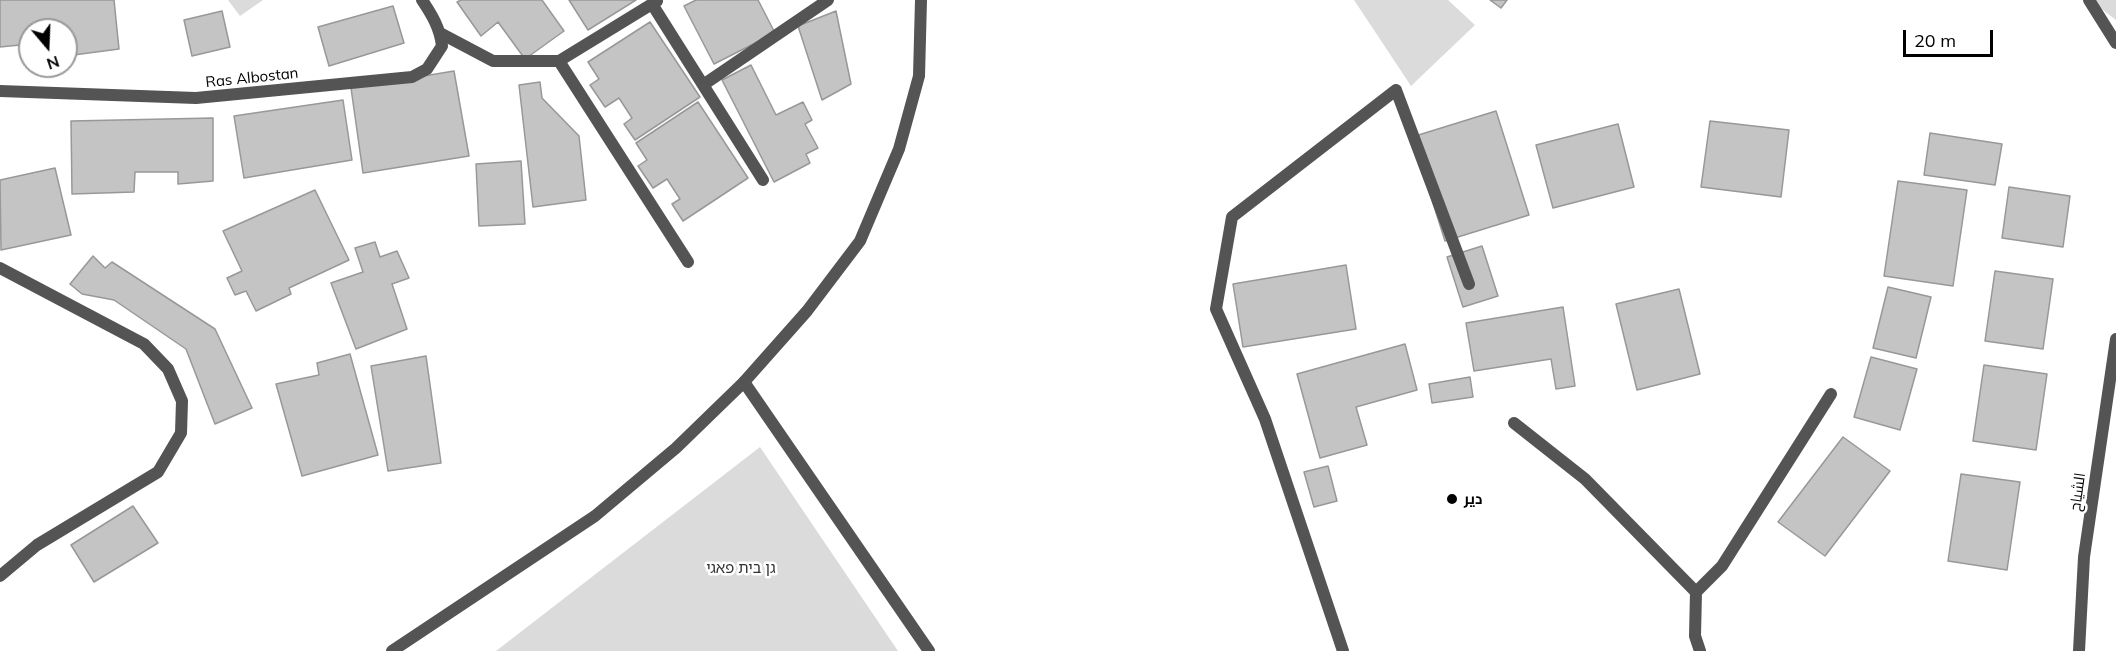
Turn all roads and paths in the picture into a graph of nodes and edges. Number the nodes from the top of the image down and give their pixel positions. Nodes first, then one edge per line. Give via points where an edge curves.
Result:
1 (422, 0) edge
2 (828, 0) edge
3 (921, 0) edge
4 (2089, 0) edge
5 (655, 2) edge
6 (440, 33) junction
7 (2116, 43) edge
8 (559, 61) junction
9 (703, 85) junction
10 (0, 91) edge
11 (763, 180) dead end
12 (688, 262) dead end
13 (0, 268) edge
14 (1469, 284) dead end
15 (2116, 339) edge
16 (744, 382) junction
17 (1831, 394) dead end
18 (1514, 423) dead end
19 (0, 576) edge
20 (1696, 592) junction
21 (392, 651) edge
22 (929, 651) edge
23 (1343, 651) edge
24 (1700, 651) edge
25 (2079, 651) edge

1 - 6 street
2 - 9 street
3 - 16 street via 919,76 899,149 860,241 807,311
4 - 7 street
5 - 8 street
5 - 9 street
6 - 8 street via 493,61
6 - 10 street, Ras Albostan via 442,46 435,58 427,69 412,77 196,98
8 - 12 street
9 - 11 street
13 - 19 street via 144,344 168,369 182,401 181,433 158,472 38,546
14 - 23 street via 1396,90 1232,217 1216,309 1265,419
15 - 25 street, الشياح via 2084,557
16 - 21 street via 676,448 595,516
16 - 22 street
17 - 20 street via 1722,566
18 - 20 street via 1585,478
20 - 24 street via 1695,636

